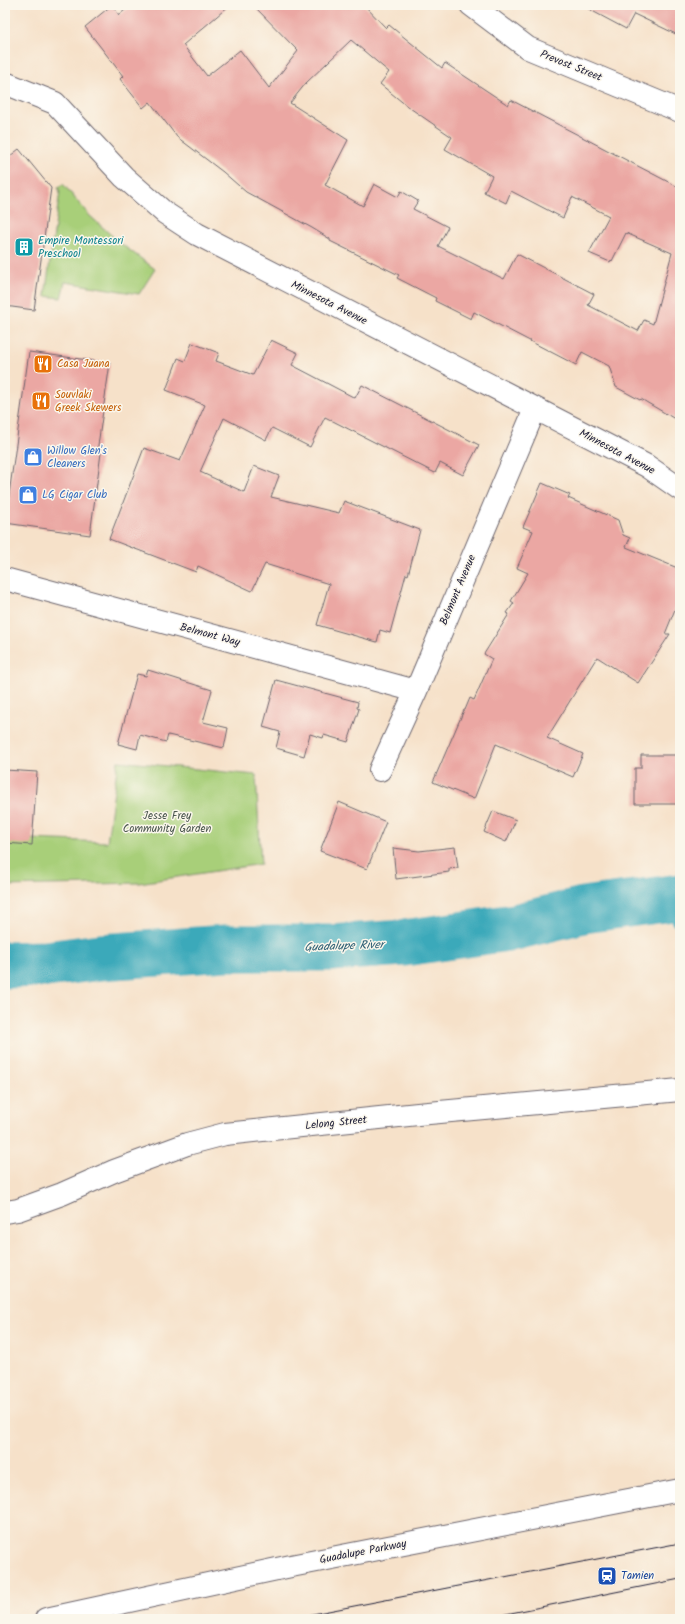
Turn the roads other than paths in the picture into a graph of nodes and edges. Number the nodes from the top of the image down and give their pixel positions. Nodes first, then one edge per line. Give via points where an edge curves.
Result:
1 (471, 5) edge
2 (5, 83) edge
3 (680, 111) edge
4 (535, 409) junction
5 (680, 489) edge
6 (5, 579) edge
7 (416, 691) junction
8 (380, 770) dead end
9 (680, 1090) edge
10 (5, 1212) edge
11 (680, 1490) edge
12 (46, 1619) edge

1 - 3 main road, Prevost Street via 528,48
2 - 4 main road, Minnesota Avenue via 55,103 124,177 165,213 197,234
4 - 5 main road, Minnesota Avenue via 647,466
4 - 7 main road, Belmont Avenue
6 - 7 main road, Belmont Way
7 - 8 main road, Belmont Avenue
9 - 10 main road, Lelong Street via 225,1134 187,1144 114,1171 62,1194 18,1210
11 - 12 main road, Guadalupe Parkway via 291,1566

